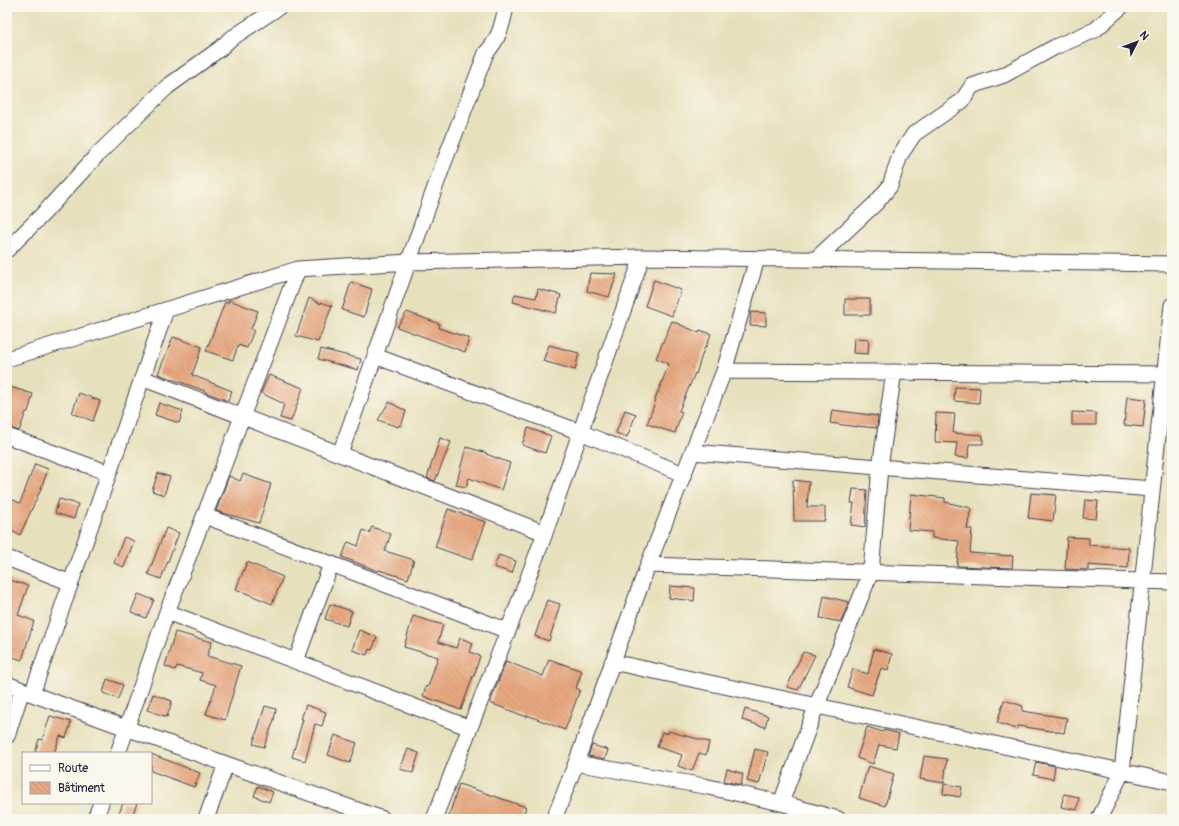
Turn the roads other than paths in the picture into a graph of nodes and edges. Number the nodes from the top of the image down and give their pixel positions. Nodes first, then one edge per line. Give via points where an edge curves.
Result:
1 (279, 7) edge
2 (506, 7) edge
3 (1120, 7) edge
4 (7, 250) edge
5 (642, 257) junction
6 (757, 259) junction
7 (816, 259) junction
8 (409, 262) junction
9 (1172, 264) edge
10 (298, 269) junction
11 (1172, 305) edge
12 (166, 310) junction
13 (375, 356) junction
14 (7, 359) edge
15 (724, 371) junction
16 (894, 372) junction
17 (1168, 374) edge
18 (142, 378) junction
19 (242, 417) junction
20 (580, 432) junction
21 (7, 436) edge
22 (692, 452) junction
23 (340, 454) junction
24 (880, 467) junction
25 (109, 473) junction
26 (683, 474) junction
27 (1152, 489) junction
28 (205, 516) junction
29 (545, 533) junction
30 (7, 558) edge
31 (331, 564) junction
32 (648, 565) junction
33 (871, 572) junction
34 (1142, 581) junction
35 (1172, 582) edge
36 (71, 583) junction
37 (167, 612) junction
38 (508, 632) junction
39 (296, 661) junction
40 (612, 662) junction
41 (7, 684) edge
42 (27, 692) junction
43 (816, 707) junction
44 (127, 728) junction
45 (470, 728) junction
46 (7, 736) edge
47 (118, 752) edge
48 (576, 763) junction
49 (226, 764) junction
50 (1122, 772) junction
51 (1172, 782) edge
52 (781, 803) junction
53 (101, 804) edge
54 (95, 819) edge
55 (206, 819) edge
56 (383, 819) edge
57 (434, 819) edge
58 (554, 819) edge
59 (838, 819) edge
60 (1098, 819) edge

1 - 4 street via 229,40 167,87 99,153
2 - 8 street via 495,43 486,53 473,86
3 - 7 street via 1095,30 1056,47 1004,75 972,86 962,101 914,134 900,155 890,186 876,203
5 - 6 street
5 - 8 street
5 - 20 street
6 - 7 street
6 - 15 street
7 - 9 street
8 - 10 street
8 - 13 street
10 - 12 street
10 - 19 street
11 - 17 street
12 - 14 street
12 - 18 street
13 - 20 street
13 - 23 street
15 - 16 street
15 - 22 street
16 - 17 street
16 - 24 street
17 - 27 street
18 - 19 street
18 - 25 street
19 - 23 street
19 - 28 street
20 - 26 street
20 - 29 street
21 - 25 street
22 - 24 street
22 - 26 street
23 - 29 street
24 - 27 street
24 - 33 street
25 - 36 street
26 - 32 street
27 - 34 street
28 - 31 street
28 - 37 street
29 - 38 street
30 - 36 street
31 - 38 street
31 - 39 street
32 - 33 street
32 - 40 street
33 - 34 street
33 - 43 street
34 - 35 street
34 - 50 street
36 - 42 street
37 - 39 street
37 - 44 street
38 - 45 street
39 - 45 street
40 - 43 street
40 - 48 street
41 - 42 street
42 - 44 street
42 - 46 street
43 - 50 street
43 - 52 street
44 - 47 street
44 - 49 street
45 - 57 street
48 - 52 street
48 - 58 street
49 - 55 street
49 - 56 street
50 - 51 street
50 - 60 street
52 - 59 street
53 - 54 street

